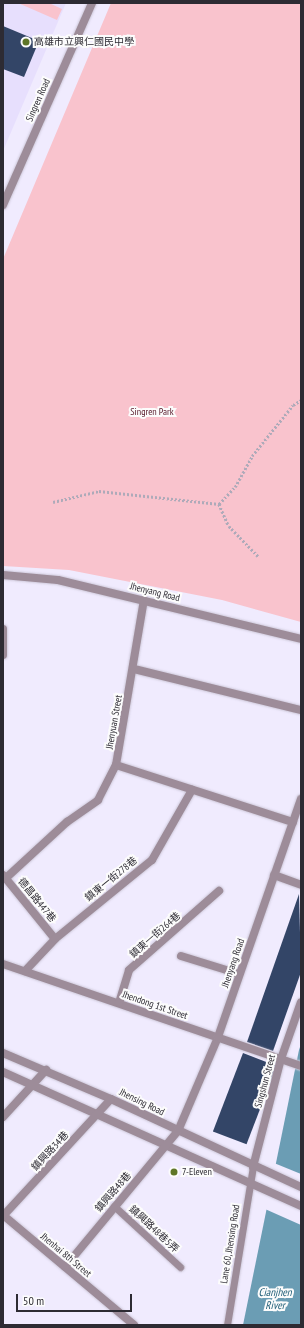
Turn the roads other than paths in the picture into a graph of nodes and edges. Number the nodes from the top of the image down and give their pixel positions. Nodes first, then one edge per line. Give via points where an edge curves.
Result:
1 (92, 3) edge
2 (3, 205) edge
3 (3, 575) edge
4 (144, 600) junction
5 (3, 629) edge
6 (301, 638) edge
7 (4, 642) edge
8 (3, 655) edge
9 (134, 669) junction
10 (301, 710) edge
11 (116, 765) junction
12 (192, 790) junction
13 (301, 799) edge
14 (293, 822) junction
15 (274, 875) junction
16 (4, 876) edge
17 (301, 885) edge
18 (219, 891) dead end
19 (55, 939) junction
20 (181, 956) dead end
21 (3, 964) edge
22 (25, 971) junction
23 (240, 974) junction
24 (301, 1002) edge
25 (119, 1003) junction
26 (218, 1037) junction
27 (3, 1053) edge
28 (281, 1059) junction
29 (301, 1066) edge
30 (46, 1070) junction
31 (3, 1072) edge
32 (33, 1084) junction
33 (111, 1099) junction
34 (99, 1112) junction
35 (3, 1117) edge
36 (178, 1131) junction
37 (167, 1146) junction
38 (253, 1167) junction
39 (250, 1183) junction
40 (301, 1187) edge
41 (114, 1206) junction
42 (301, 1206) edge
43 (3, 1216) edge
44 (65, 1267) junction
45 (180, 1268) dead end
46 (134, 1325) edge
47 (227, 1325) edge

1 - 2 street, Singren Road
3 - 4 street, Jhenyang Road via 58,580
4 - 6 street, Jhenyang Road
4 - 9 street, Jhenyuan Street
5 - 7 street
7 - 8 street
9 - 10 street
9 - 11 street, Jhenyuan Street
11 - 12 street
11 - 16 street, Jhenyuan Street via 98,800 67,822
12 - 14 street
12 - 19 street, 鎮東一街278巷 via 152,860
13 - 14 street, Jhenyang Road
14 - 15 street, Jhenyang Road
15 - 17 street
15 - 23 street, Jhenyang Road
16 - 19 street, 德昌路447巷
18 - 25 street, 鎮東一街264巷 via 129,970
19 - 22 street, 鎮東一街278巷
20 - 23 street
21 - 22 street, Jhendong 1st Street
22 - 25 street, Jhendong 1st Street
23 - 26 street, Jhenyang Road
24 - 28 street, Singshun Street
25 - 26 street, Jhendong 1st Street
26 - 28 street, Jhendong 1st Street
26 - 36 street, Jhenyang Road
27 - 30 street, Jhensing Road
28 - 29 street, Jhendong 1st Street
28 - 38 street, Singshun Street
30 - 32 street
30 - 33 street, Jhensing Road
31 - 32 street
32 - 34 street
32 - 35 street
33 - 34 street, 鎮興路34巷
33 - 36 street, Jhensing Road
34 - 37 street
34 - 43 street, 鎮興路34巷
36 - 37 street, 鎮興路48巷
36 - 38 street, Jhensing Road
37 - 39 street
37 - 41 street, 鎮興路48巷
38 - 39 lane, Lane 60, Jhensing Road
38 - 40 street, Jhensing Road
39 - 42 street
39 - 47 lane, Lane 60, Jhensing Road
41 - 44 street, 鎮興路48巷
41 - 45 lane, 鎮興路48巷5弄
43 - 44 street, Jhenhai 8th Street
44 - 46 street, Jhenhai 8th Street

